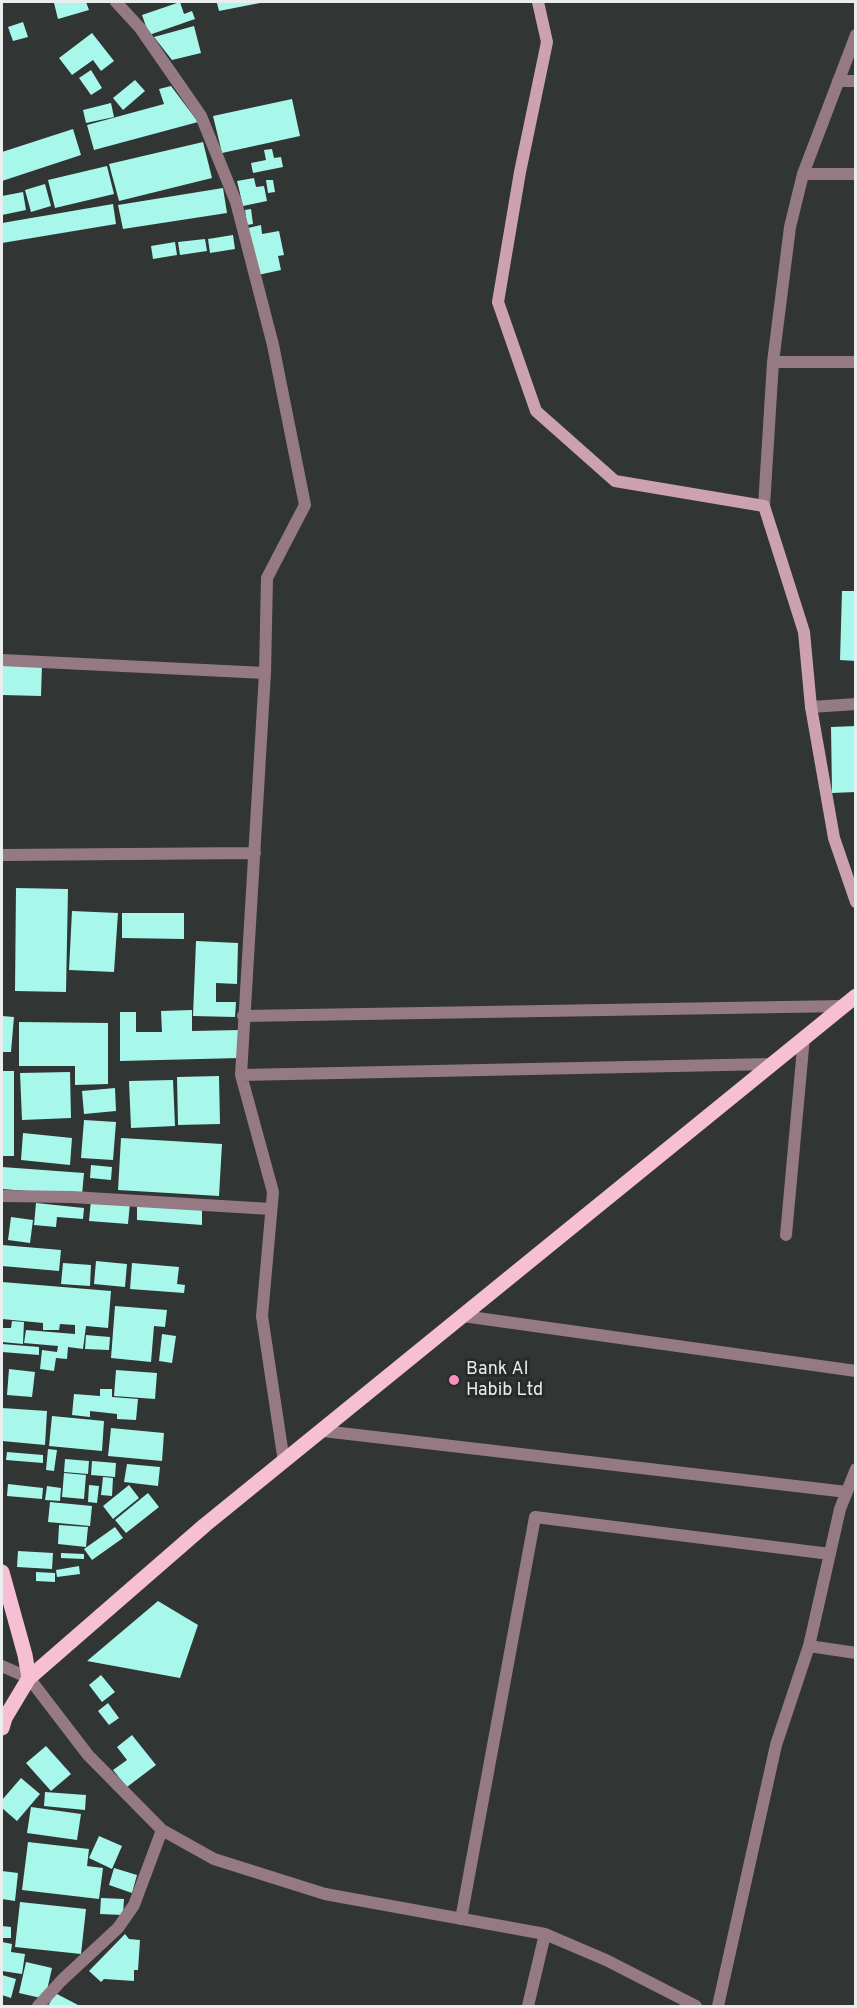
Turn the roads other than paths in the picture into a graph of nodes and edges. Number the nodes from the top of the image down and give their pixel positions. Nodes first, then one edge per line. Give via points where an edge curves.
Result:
1 (116, 2) edge
2 (538, 2) edge
3 (855, 35) edge
4 (838, 81) junction
5 (855, 81) edge
6 (802, 174) junction
7 (855, 174) edge
8 (773, 362) junction
9 (855, 362) edge
10 (765, 506) junction
11 (2, 660) edge
12 (265, 673) junction
13 (855, 704) edge
14 (811, 707) junction
15 (255, 853) junction
16 (2, 855) edge
17 (855, 902) edge
18 (850, 1001) edge
19 (243, 1016) junction
20 (804, 1037) junction
21 (772, 1064) junction
22 (241, 1075) junction
23 (2, 1196) edge
24 (272, 1209) junction
25 (786, 1236) dead end
26 (464, 1316) junction
27 (855, 1371) edge
28 (323, 1431) junction
29 (284, 1462) junction
30 (855, 1469) edge
31 (847, 1492) junction
32 (830, 1554) junction
33 (2, 1572) edge
34 (809, 1646) junction
35 (855, 1653) edge
36 (2, 1665) edge
37 (29, 1678) junction
38 (2, 1728) edge
39 (162, 1830) junction
40 (460, 1919) junction
41 (545, 1934) junction
42 (38, 2007) edge
43 (528, 2007) edge
44 (696, 2007) edge
45 (718, 2007) edge

1 - 12 street via 140,28 201,116 236,202 273,345 305,505 267,578
2 - 10 main road via 547,42 498,302 536,411 615,481
3 - 4 street
4 - 5 street
4 - 6 street
6 - 7 street
6 - 8 street via 790,227
8 - 9 street
8 - 10 street
10 - 14 main road via 804,632
11 - 12 street
12 - 15 street
13 - 14 street
14 - 17 main road via 834,838
15 - 16 street
15 - 19 street
18 - 19 street
18 - 20 main road
19 - 22 street
20 - 21 main road
20 - 25 street
21 - 22 street
21 - 26 main road
22 - 24 street via 273,1192
23 - 24 street
24 - 29 street via 262,1316
26 - 27 street
26 - 28 main road
28 - 29 main road
28 - 31 street
29 - 37 main road
30 - 31 street
31 - 32 street
32 - 34 street
32 - 40 street via 535,1517
33 - 37 main road
34 - 35 street
34 - 45 street via 776,1745
36 - 37 street
37 - 38 main road
37 - 39 street via 88,1755
39 - 40 street via 214,1859 325,1894
39 - 42 street via 134,1905 118,1929
40 - 41 street
41 - 43 street
41 - 44 street via 606,1960

